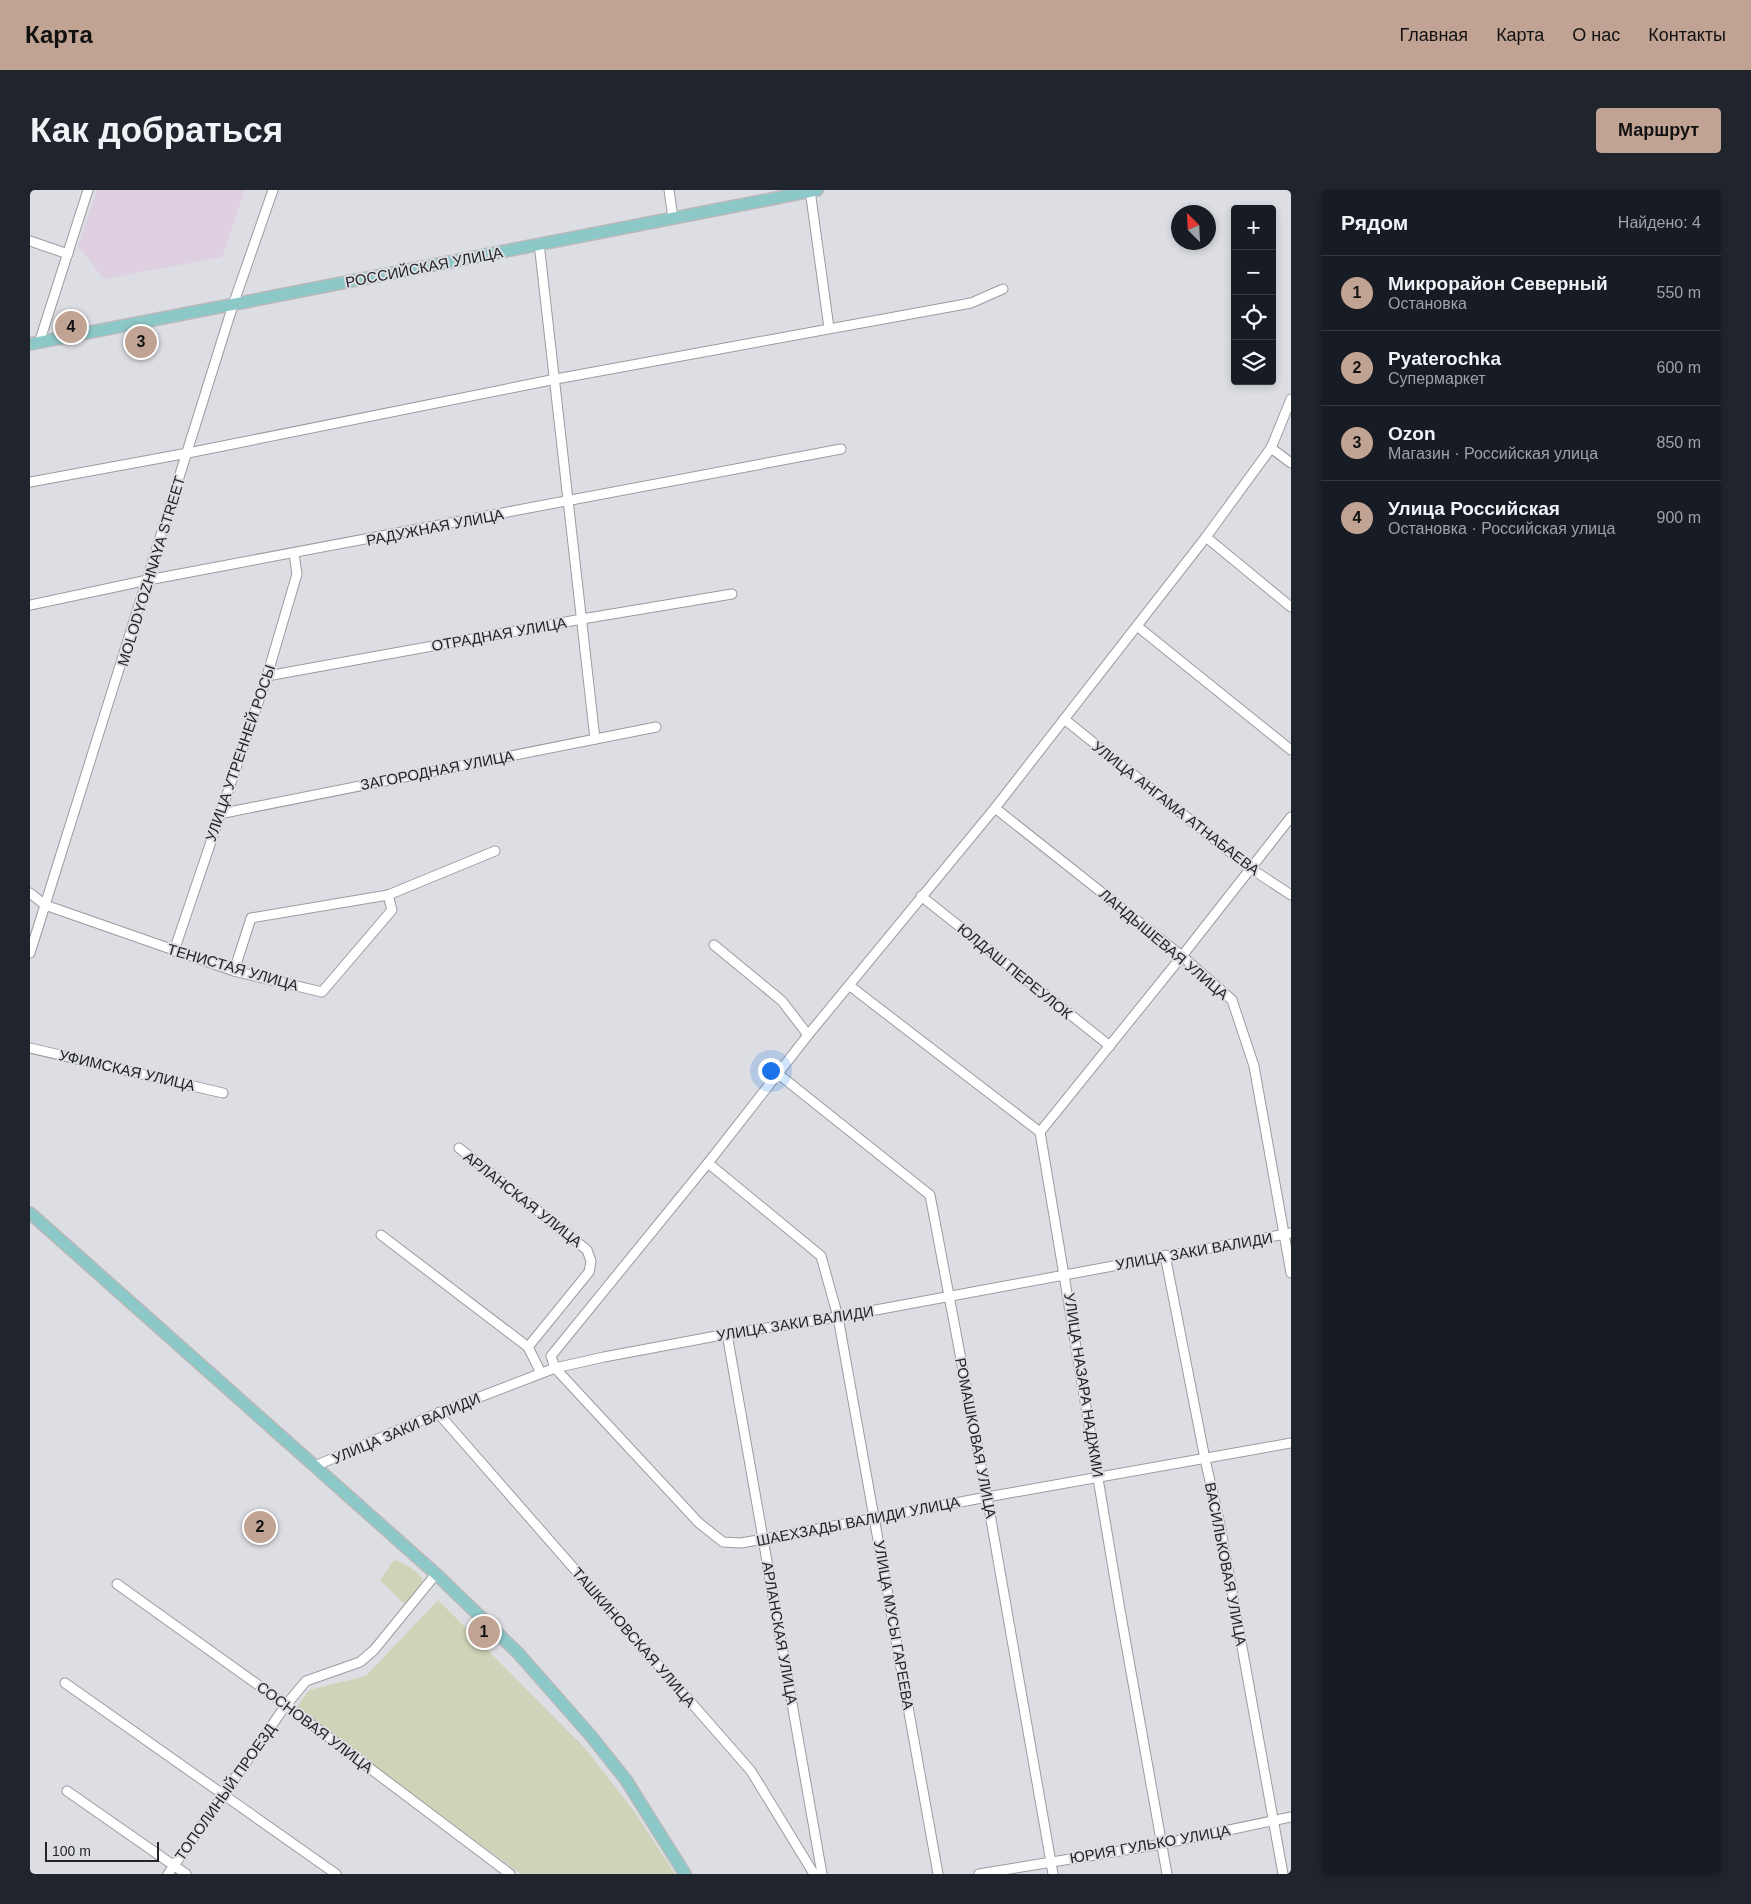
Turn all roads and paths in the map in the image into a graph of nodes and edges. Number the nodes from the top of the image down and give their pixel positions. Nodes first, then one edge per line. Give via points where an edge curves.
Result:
1 (88, 190) edge
2 (273, 190) edge
3 (669, 190) edge
4 (813, 190) edge
5 (673, 218) junction
6 (30, 241) edge
7 (540, 244) junction
8 (68, 254) junction
9 (1003, 289) dead end
10 (233, 305) junction
11 (829, 328) junction
12 (34, 344) edge
13 (556, 379) junction
14 (1291, 399) edge
15 (1271, 448) junction
16 (841, 450) dead end
17 (188, 453) junction
18 (1291, 464) edge
19 (30, 482) edge
20 (569, 501) junction
21 (1206, 536) junction
22 (294, 554) junction
23 (148, 580) junction
24 (732, 594) dead end
25 (30, 605) edge
26 (1291, 607) edge
27 (582, 619) junction
28 (1137, 626) junction
29 (266, 676) junction
30 (1064, 718) junction
31 (656, 727) dead end
32 (595, 739) junction
33 (1291, 750) edge
34 (995, 808) junction
35 (219, 814) junction
36 (1291, 817) edge
37 (495, 851) dead end
38 (1250, 868) junction
39 (30, 893) edge
40 (388, 895) junction
41 (1291, 895) edge
42 (921, 896) junction
43 (45, 905) junction
44 (714, 945) dead end
45 (174, 951) junction
46 (30, 953) edge
47 (1182, 956) junction
48 (234, 971) junction
49 (850, 986) junction
50 (808, 1035) junction
51 (1110, 1046) junction
52 (30, 1048) edge
53 (777, 1073) junction
54 (223, 1094) dead end
55 (1040, 1132) junction
56 (459, 1148) dead end
57 (708, 1163) junction
58 (30, 1213) edge
59 (1288, 1234) edge
60 (381, 1235) dead end
61 (1165, 1255) junction
62 (1291, 1272) edge
63 (1065, 1275) junction
64 (949, 1295) junction
65 (838, 1317) junction
66 (727, 1334) junction
67 (528, 1347) junction
68 (555, 1368) junction
69 (542, 1373) junction
70 (438, 1412) junction
71 (1291, 1443) edge
72 (1205, 1459) junction
73 (315, 1466) junction
74 (1099, 1477) junction
75 (987, 1497) junction
76 (875, 1518) junction
77 (764, 1539) junction
78 (436, 1574) junction
79 (116, 1584) dead end
80 (65, 1683) dead end
81 (286, 1705) junction
82 (67, 1791) dead end
83 (224, 1795) junction
84 (1291, 1817) edge
85 (1274, 1820) junction
86 (1162, 1844) junction
87 (1051, 1862) junction
88 (174, 1865) junction
89 (168, 1874) edge
90 (186, 1874) edge
91 (336, 1874) edge
92 (510, 1874) edge
93 (685, 1874) edge
94 (814, 1874) edge
95 (822, 1874) edge
96 (938, 1874) edge
97 (979, 1874) edge
98 (1053, 1874) edge
99 (1167, 1874) edge
100 (1284, 1874) edge

1 - 8 street
2 - 10 street, MOLODYOZHNAYA STREET
3 - 5 street
4 - 5 main road, РОССИЙСКАЯ УЛИЦА
4 - 11 street
5 - 7 main road, РОССИЙСКАЯ УЛИЦА
6 - 8 street
7 - 10 main road, РОССИЙСКАЯ УЛИЦА
7 - 13 street
8 - 12 street
9 - 11 street via 971,303
10 - 12 main road, РОССИЙСКАЯ УЛИЦА
10 - 17 street, MOLODYOZHNAYA STREET
11 - 13 street
13 - 17 street
13 - 20 street
14 - 15 street
15 - 18 street
15 - 21 street
16 - 20 street, РАДУЖНАЯ УЛИЦА
17 - 19 street
17 - 23 street, MOLODYOZHNAYA STREET
20 - 22 street, РАДУЖНАЯ УЛИЦА
20 - 27 street
21 - 26 street
21 - 28 street
22 - 23 street, РАДУЖНАЯ УЛИЦА
22 - 29 street, УЛИЦА УТРЕННЕЙ РОСЫ via 297,574
23 - 25 street, РАДУЖНАЯ УЛИЦА
23 - 43 street, MOLODYOZHNAYA STREET
24 - 27 street, ОТРАДНАЯ УЛИЦА
27 - 29 street, ОТРАДНАЯ УЛИЦА
27 - 32 street
28 - 30 street
28 - 33 street
29 - 35 street, УЛИЦА УТРЕННЕЙ РОСЫ
30 - 34 street
30 - 38 street, УЛИЦА АНГАМА АТНАБАЕВА
31 - 32 street, ЗАГОРОДНАЯ УЛИЦА
32 - 35 street, ЗАГОРОДНАЯ УЛИЦА
34 - 42 street
34 - 47 street, ЛАНДЫШЕВАЯ УЛИЦА
35 - 45 street, УЛИЦА УТРЕННЕЙ РОСЫ
36 - 38 street
37 - 40 street
38 - 41 street, УЛИЦА АНГАМА АТНАБАЕВА
38 - 47 street
39 - 43 street, ТЕНИСТАЯ УЛИЦА
40 - 48 street via 251,918
40 - 48 street, ТЕНИСТАЯ УЛИЦА via 392,910 322,992
42 - 49 street
42 - 51 street, ЮЛДАШ ПЕРЕУЛОК
43 - 45 street, ТЕНИСТАЯ УЛИЦА
43 - 46 street, MOLODYOZHNAYA STREET
44 - 50 street via 782,1001
45 - 48 street, ТЕНИСТАЯ УЛИЦА
47 - 51 street
47 - 59 street, ЛАНДЫШЕВАЯ УЛИЦА via 1232,1000 1254,1066
49 - 50 street
49 - 55 street
50 - 53 street
51 - 55 street
52 - 54 street, УФИМСКАЯ УЛИЦА
53 - 57 street
53 - 64 street, РОМАШКОВАЯ УЛИЦА via 930,1195
55 - 63 street, УЛИЦА НАЗАРА НАДЖМИ
56 - 67 street, АРЛАНСКАЯ УЛИЦА via 587,1250 591,1261 589,1272
57 - 65 street, УЛИЦА МУСЫ ГАРЕЕВА via 821,1256
57 - 68 street via 552,1356
58 - 73 main road
59 - 61 street, УЛИЦА ЗАКИ ВАЛИДИ
59 - 62 street, ЛАНДЫШЕВАЯ УЛИЦА
60 - 67 street
61 - 63 street, УЛИЦА ЗАКИ ВАЛИДИ
61 - 72 street, ВАСИЛЬКОВАЯ УЛИЦА
63 - 64 street, УЛИЦА ЗАКИ ВАЛИДИ
63 - 74 street, УЛИЦА НАЗАРА НАДЖМИ
64 - 65 street, УЛИЦА ЗАКИ ВАЛИДИ
64 - 75 street, РОМАШКОВАЯ УЛИЦА
65 - 66 street, УЛИЦА ЗАКИ ВАЛИДИ
65 - 76 street, УЛИЦА МУСЫ ГАРЕЕВА
66 - 68 street, УЛИЦА ЗАКИ ВАЛИДИ
66 - 77 street, АРЛАНСКАЯ УЛИЦА
67 - 69 street
68 - 69 street, УЛИЦА ЗАКИ ВАЛИДИ
68 - 77 street, ШАЕХЗАДЫ ВАЛИДИ УЛИЦА via 699,1523 723,1542
69 - 70 street, УЛИЦА ЗАКИ ВАЛИДИ
70 - 73 street, УЛИЦА ЗАКИ ВАЛИДИ
70 - 94 street, ТАШКИНОВСКАЯ УЛИЦА via 752,1771
71 - 72 street, ШАЕХЗАДЫ ВАЛИДИ УЛИЦА
72 - 74 street, ШАЕХЗАДЫ ВАЛИДИ УЛИЦА
72 - 85 street, ВАСИЛЬКОВАЯ УЛИЦА
73 - 78 main road
74 - 75 street, ШАЕХЗАДЫ ВАЛИДИ УЛИЦА
74 - 86 street, УЛИЦА НАЗАРА НАДЖМИ
75 - 76 street, ШАЕХЗАДЫ ВАЛИДИ УЛИЦА
75 - 87 street, РОМАШКОВАЯ УЛИЦА
76 - 77 street, ШАЕХЗАДЫ ВАЛИДИ УЛИЦА
76 - 96 street, УЛИЦА МУСЫ ГАРЕЕВА
77 - 95 street, АРЛАНСКАЯ УЛИЦА
78 - 81 street, ТОПОЛИНЫЙ ПРОЕЗД via 374,1650 360,1662 306,1681
78 - 93 main road via 518,1653 591,1736 626,1780
79 - 81 street, СОСНОВАЯ УЛИЦА
80 - 83 street
81 - 83 street, ТОПОЛИНЫЙ ПРОЕЗД
81 - 92 street, СОСНОВАЯ УЛИЦА
82 - 88 street
83 - 88 street, ТОПОЛИНЫЙ ПРОЕЗД
83 - 91 street
84 - 85 street, ЮРИЯ ГУЛЬКО УЛИЦА
85 - 86 street, ЮРИЯ ГУЛЬКО УЛИЦА
85 - 100 street, ВАСИЛЬКОВАЯ УЛИЦА
86 - 87 street, ЮРИЯ ГУЛЬКО УЛИЦА
86 - 99 street, УЛИЦА НАЗАРА НАДЖМИ
87 - 97 street, ЮРИЯ ГУЛЬКО УЛИЦА
87 - 98 street, РОМАШКОВАЯ УЛИЦА
88 - 89 street, ТОПОЛИНЫЙ ПРОЕЗД
88 - 90 street

